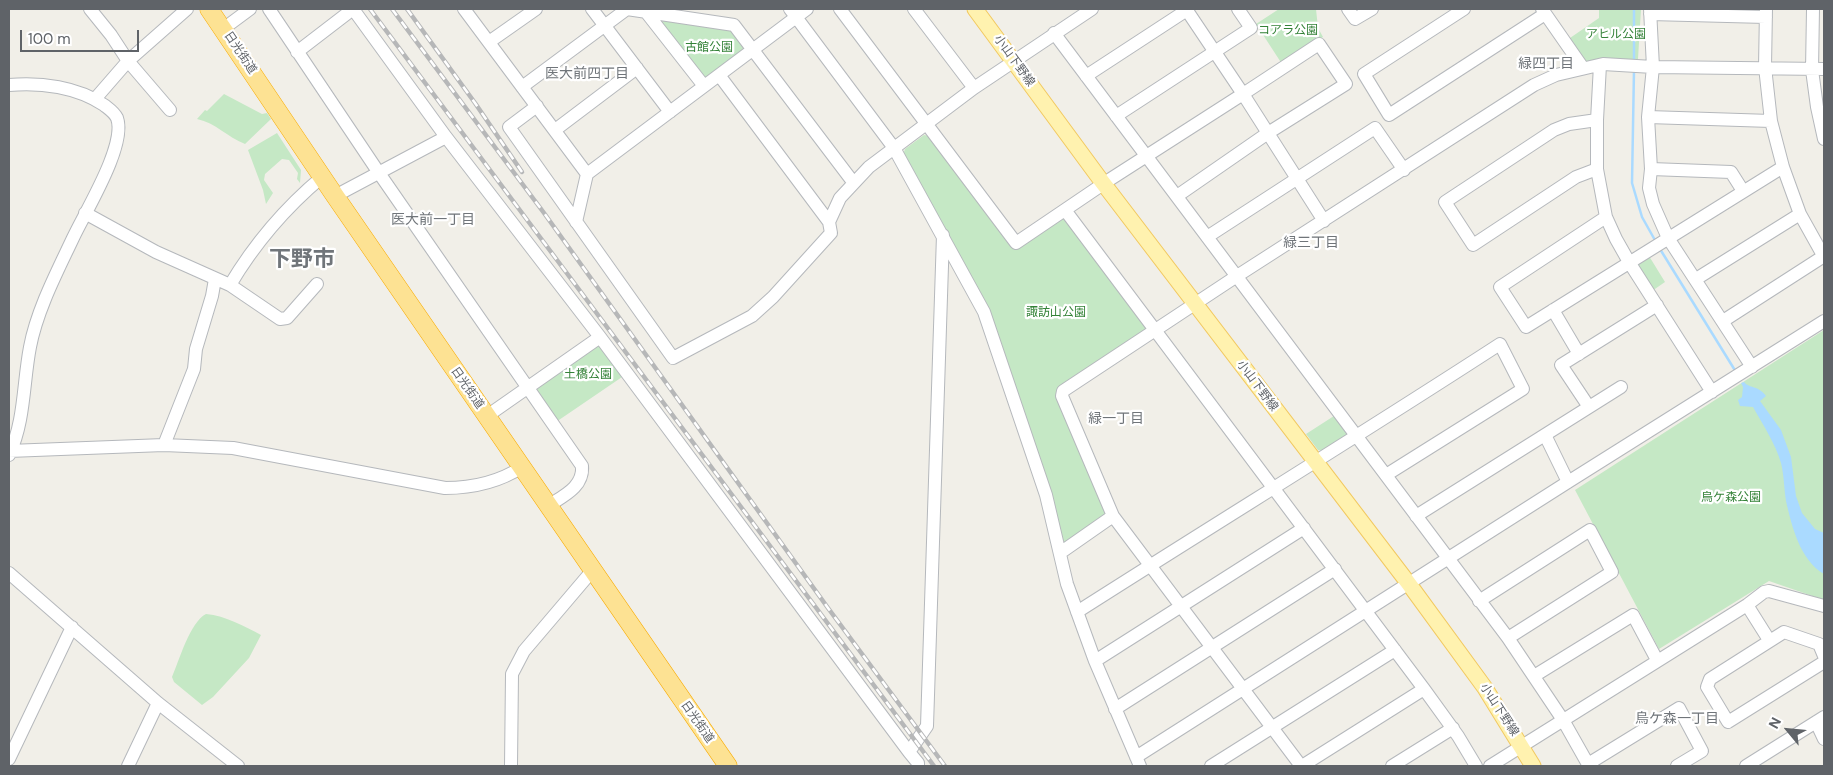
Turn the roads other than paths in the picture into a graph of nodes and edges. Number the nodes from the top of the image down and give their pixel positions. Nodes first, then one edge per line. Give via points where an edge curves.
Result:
1 (90, 9) edge
2 (187, 9) edge
3 (209, 9) edge
4 (250, 9) edge
5 (269, 9) edge
6 (464, 9) edge
7 (536, 9) edge
8 (592, 9) edge
9 (627, 9) edge
10 (807, 9) edge
11 (840, 9) edge
12 (914, 9) edge
13 (975, 9) edge
14 (1092, 9) edge
15 (1186, 9) edge
16 (1238, 9) edge
17 (1348, 9) edge
18 (1372, 9) edge
19 (1464, 9) edge
20 (1813, 9) edge
21 (1544, 11) edge
22 (646, 12) junction
23 (1650, 12) edge
24 (679, 13) edge
25 (793, 13) edge
26 (1766, 13) edge
27 (605, 25) junction
28 (223, 29) junction
29 (1054, 34) junction
30 (489, 42) junction
31 (753, 49) junction
32 (297, 52) junction
33 (1214, 52) junction
34 (1014, 61) junction
35 (128, 62) junction
36 (1600, 65) junction
37 (1653, 67) junction
38 (1765, 67) junction
39 (637, 68) junction
40 (1583, 68) junction
41 (1818, 69) edge
42 (719, 75) junction
43 (1086, 76) junction
44 (9, 85) edge
45 (704, 86) junction
46 (522, 87) junction
47 (974, 88) junction
48 (1243, 94) junction
49 (94, 99) junction
50 (536, 106) junction
51 (170, 110) dead end
52 (670, 112) junction
53 (1116, 116) junction
54 (1648, 117) junction
55 (1597, 120) junction
56 (1771, 121) junction
57 (927, 123) junction
58 (555, 130) junction
59 (1268, 133) junction
60 (446, 137) junction
61 (1824, 139) edge
62 (894, 148) junction
63 (1146, 156) junction
64 (1783, 166) junction
65 (1597, 169) junction
66 (1651, 169) junction
67 (1404, 170) junction
68 (379, 173) junction
69 (587, 174) junction
70 (322, 177) junction
71 (1297, 178) junction
72 (854, 182) junction
73 (1103, 183) junction
74 (1743, 191) junction
75 (335, 196) junction
76 (1177, 196) junction
77 (1065, 210) junction
78 (85, 212) junction
79 (1800, 214) junction
80 (1606, 217) junction
81 (1324, 221) junction
82 (576, 222) junction
83 (830, 222) junction
84 (943, 236) junction
85 (1207, 237) junction
86 (1668, 238) junction
87 (1824, 257) edge
88 (1629, 262) junction
89 (1237, 276) junction
90 (216, 279) junction
91 (1696, 279) junction
92 (317, 284) dead end
93 (230, 285) junction
94 (1195, 304) junction
95 (1656, 305) junction
96 (1553, 310) junction
97 (1723, 321) junction
98 (1824, 322) edge
99 (1156, 331) junction
100 (600, 337) junction
101 (1579, 354) junction
102 (1752, 367) junction
103 (1621, 387) dead end
104 (528, 388) junction
105 (1712, 392) junction
106 (1589, 407) junction
107 (487, 416) junction
108 (1545, 435) junction
109 (1357, 436) junction
110 (164, 445) junction
111 (9, 453) edge
112 (1314, 461) junction
113 (522, 467) junction
114 (1386, 475) junction
115 (1568, 482) junction
116 (1274, 487) junction
117 (548, 506) junction
118 (1114, 516) junction
119 (1416, 516) junction
120 (1304, 528) junction
121 (1060, 553) junction
122 (1449, 559) junction
123 (1151, 565) junction
124 (1335, 569) junction
125 (592, 571) junction
126 (9, 573) edge
127 (1409, 584) junction
128 (1479, 601) junction
129 (1747, 604) junction
130 (1182, 606) junction
131 (1824, 606) edge
132 (1366, 611) junction
133 (1077, 612) junction
134 (72, 627) junction
135 (1508, 638) junction
136 (1769, 640) junction
137 (1212, 647) junction
138 (1395, 650) junction
139 (1824, 656) edge
140 (1656, 660) junction
141 (1095, 661) junction
142 (1824, 662) edge
143 (1534, 676) junction
144 (1243, 689) junction
145 (1424, 689) junction
146 (158, 704) junction
147 (1115, 709) junction
148 (1820, 719) edge
149 (1563, 720) junction
150 (1273, 727) junction
151 (1453, 728) junction
152 (1824, 739) edge
153 (1521, 746) junction
154 (910, 752) junction
155 (9, 759) edge
156 (1138, 762) edge
157 (919, 765) edge
158 (1589, 765) edge
159 (128, 766) edge
160 (238, 766) edge
161 (511, 766) edge
162 (728, 766) edge
163 (1211, 766) edge
164 (1302, 766) edge
165 (1392, 766) edge
166 (1476, 766) edge
167 (1490, 766) edge
168 (1533, 766) edge
169 (1677, 766) edge
170 (1746, 766) edge

1 - 35 street
2 - 35 street
3 - 28 highway, 日光街道
4 - 28 street
5 - 32 street
6 - 30 street
7 - 30 street
8 - 27 street
9 - 22 street
9 - 27 street
10 - 25 street
11 - 57 street
12 - 47 street
13 - 34 main road, 小山下野線
14 - 29 street
15 - 33 street
15 - 43 street
16 - 33 street via 1251,28
17 - 18 street via 1355,19
19 - 21 street via 1364,74 1389,115
20 - 41 street
21 - 40 street
22 - 24 street
22 - 45 street
23 - 26 street
23 - 37 street
24 - 31 street via 734,25
25 - 31 street
25 - 62 street
26 - 38 street
27 - 39 street
27 - 46 street
28 - 70 highway, 日光街道
29 - 34 street
29 - 43 street
30 - 46 street
31 - 42 street
31 - 72 street
32 - 60 street via 354,9
32 - 68 street
33 - 48 street
33 - 53 street
34 - 47 street
34 - 73 main road, 小山下野線
35 - 49 street
35 - 51 street
36 - 37 street
36 - 40 street
36 - 55 street
37 - 38 street
37 - 54 street
38 - 41 street
38 - 56 street
39 - 52 street
39 - 58 street
40 - 67 street via 1534,85
41 - 61 street via 1817,107
42 - 45 street
42 - 83 street
43 - 53 street
44 - 49 street via 39,84 82,93
45 - 52 street
46 - 50 street
47 - 57 street
48 - 59 street
48 - 59 street via 1319,44 1346,84
48 - 63 street
49 - 78 street via 113,111 118,130 111,161
50 - 58 street
50 - 82 street via 509,127
52 - 69 street
53 - 63 street
54 - 56 street
54 - 66 street
55 - 65 street
55 - 65 street via 1554,130 1445,202 1473,245 1576,177
56 - 64 street
57 - 62 street
57 - 77 street via 1016,243
58 - 69 street
59 - 71 street
59 - 76 street
60 - 68 street
60 - 100 street
62 - 72 street
62 - 84 street
63 - 73 street
63 - 76 street
64 - 74 street
64 - 79 street
65 - 80 street
66 - 74 street via 1731,172
66 - 86 street via 1649,188
67 - 71 street via 1375,128
67 - 81 street
68 - 75 street
68 - 104 street
69 - 82 street
70 - 75 highway, 日光街道
70 - 93 street via 262,236
71 - 81 street
71 - 85 street
72 - 83 street via 840,198
73 - 77 street
73 - 94 main road, 小山下野線
74 - 86 street
75 - 107 highway, 日光街道
76 - 85 street
77 - 99 street
78 - 90 street via 156,252
78 - 111 street via 36,326 29,352 22,411
79 - 87 street
79 - 91 street
80 - 88 street
80 - 96 street via 1500,286 1526,327
81 - 89 street
82 - 83 street via 673,358 752,316 831,233
84 - 121 street via 984,312 1046,495
84 - 154 street via 927,726
85 - 89 street
86 - 88 street
86 - 91 street
87 - 97 street
88 - 95 street
88 - 96 street
89 - 94 street
89 - 109 street
90 - 93 street
90 - 110 street via 196,349 194,369
91 - 97 street
92 - 93 street via 287,318 280,319
94 - 99 street
94 - 112 main road, 小山下野線
95 - 101 street
95 - 105 street
96 - 101 street
97 - 102 street
98 - 102 street
99 - 116 street
99 - 118 street via 1064,391 1062,396
100 - 104 street
100 - 154 street
101 - 106 street via 1562,365
102 - 105 street
103 - 106 street
104 - 107 street
104 - 117 street via 582,466 576,487
105 - 115 street
106 - 108 street
107 - 113 highway, 日光街道
108 - 115 street
108 - 119 street
109 - 112 street
109 - 114 street
109 - 114 street via 1500,344 1522,389
110 - 111 street
110 - 113 street via 233,448 445,488 477,485 510,475
112 - 116 street
112 - 127 main road, 小山下野線
113 - 117 highway, 日光街道
114 - 119 street
115 - 122 street
116 - 120 street
116 - 123 street
117 - 125 highway, 日光街道
118 - 121 street
118 - 123 street
119 - 122 street
120 - 124 street
120 - 130 street
121 - 133 street
122 - 127 street
122 - 128 street
123 - 130 street
123 - 133 street
124 - 132 street
124 - 137 street
125 - 161 street via 524,650 514,669
125 - 162 highway, 日光街道
126 - 134 street
127 - 132 street
127 - 153 main road, 小山下野線 via 1485,688
128 - 135 street
128 - 135 street via 1590,530 1612,572
129 - 131 street via 1768,591
129 - 136 street
129 - 140 street
130 - 137 street
130 - 141 street
132 - 138 street
132 - 144 street
133 - 141 street
134 - 146 street
134 - 155 street
135 - 143 street
136 - 139 street via 1784,632 1819,644
136 - 142 street via 1710,679 1708,687 1728,722
137 - 144 street
137 - 147 street
138 - 145 street
138 - 150 street
140 - 143 street via 1633,615
140 - 149 street
141 - 147 street
143 - 149 street
144 - 150 street
144 - 156 street
145 - 151 street
145 - 164 street
146 - 159 street
146 - 160 street
147 - 156 street
148 - 152 street
148 - 170 street
149 - 153 street
149 - 158 street
150 - 163 street
150 - 164 street
151 - 165 street
151 - 166 street
153 - 167 street
153 - 168 main road, 小山下野線
154 - 157 street
158 - 169 street via 1678,708 1702,750

